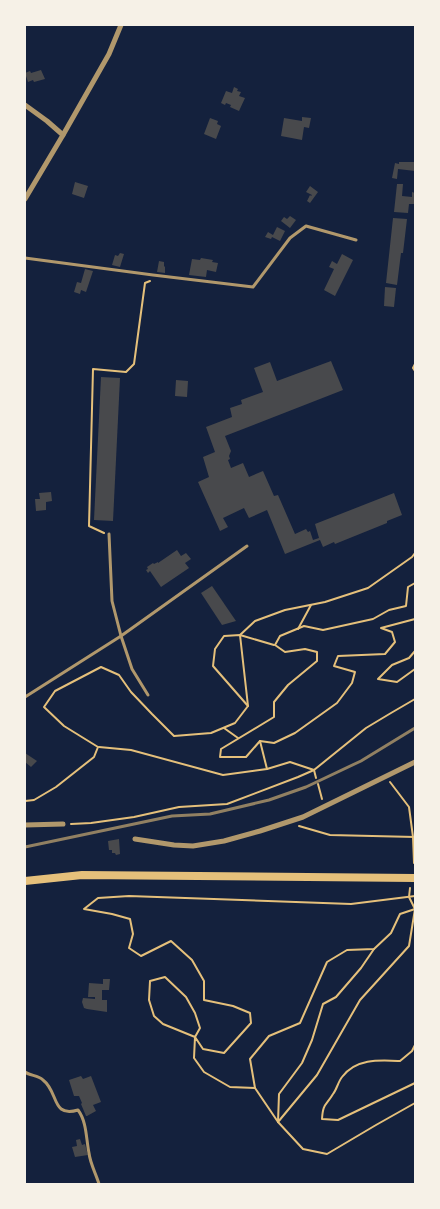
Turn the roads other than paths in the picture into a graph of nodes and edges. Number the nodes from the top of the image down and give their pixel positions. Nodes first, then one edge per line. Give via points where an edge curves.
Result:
1 (121, 25) edge
2 (25, 105) edge
3 (63, 135) junction
4 (25, 199) edge
5 (356, 240) dead end
6 (25, 258) edge
7 (109, 534) road end
8 (247, 546) dead end
9 (121, 636) junction
10 (148, 695) dead end
11 (25, 697) edge
12 (415, 762) edge
13 (63, 824) road end
14 (25, 825) edge
15 (135, 839) dead end
16 (415, 878) edge
17 (25, 881) edge
18 (25, 1072) edge
19 (99, 1184) edge

1 - 3 street via 109,54
2 - 3 street
3 - 4 street
5 - 6 lane via 306,226 290,238 253,287
7 - 9 lane via 112,601
8 - 9 lane
9 - 10 lane via 132,669
9 - 11 lane
12 - 15 street via 303,817 224,841 193,846
13 - 14 street
16 - 17 main road via 82,874
18 - 19 lane via 42,1078 63,1111 78,1110 81,1114

